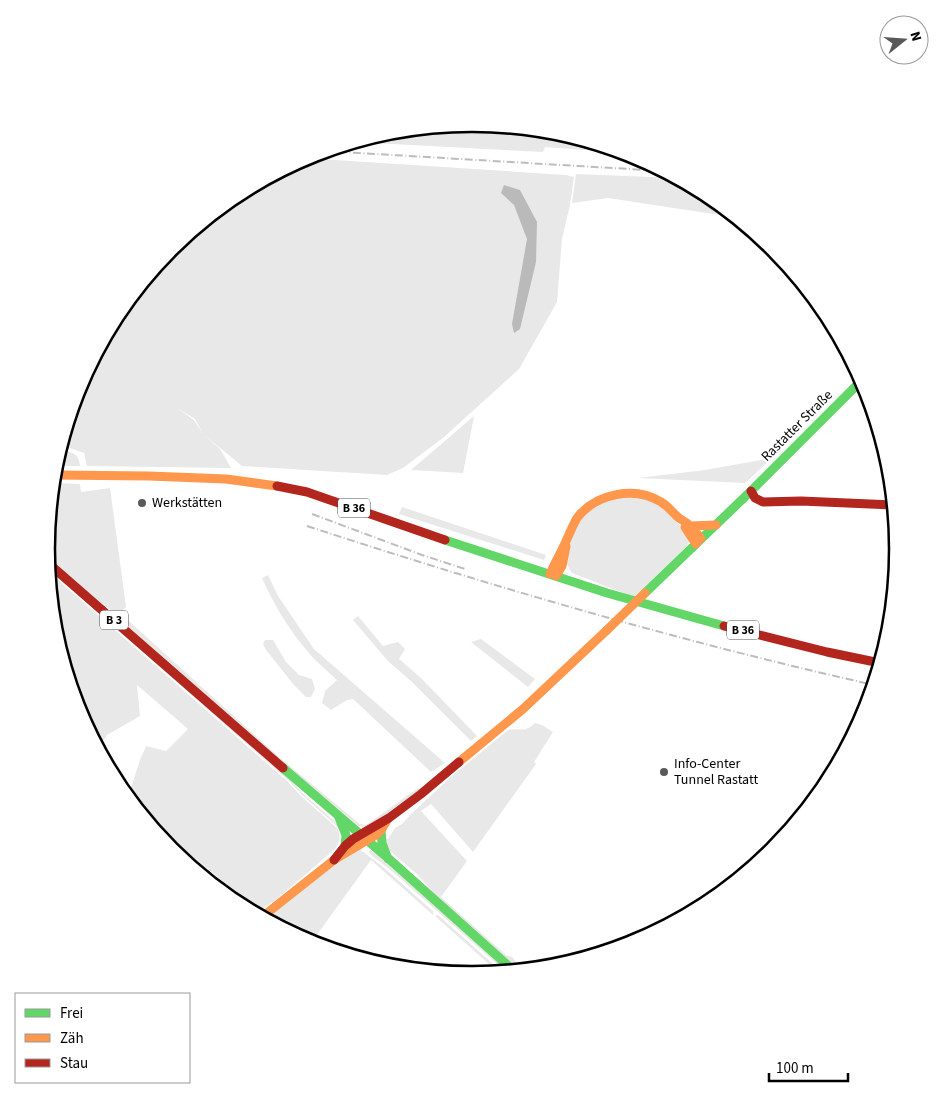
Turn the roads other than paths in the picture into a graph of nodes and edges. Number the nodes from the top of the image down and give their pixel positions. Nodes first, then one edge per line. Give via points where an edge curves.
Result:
1 (856, 386) edge
2 (62, 474) edge
3 (751, 491) junction
4 (886, 505) edge
5 (679, 518) junction
6 (716, 525) junction
7 (690, 526) junction
8 (566, 541) junction
9 (699, 541) junction
10 (564, 562) junction
11 (56, 570) edge
12 (552, 575) junction
13 (576, 583) junction
14 (874, 662) edge
15 (338, 815) junction
16 (389, 818) junction
17 (381, 830) junction
18 (363, 837) junction
19 (345, 846) junction
20 (388, 859) junction
21 (334, 860) junction
22 (268, 912) edge
23 (506, 964) edge

1 - 3 main road, Rastatter Straße
2 - 12 main road, B 36 via 226,480 307,492
3 - 4 main road via 768,502 801,500
3 - 6 main road, Rastatter Straße
5 - 7 main road
5 - 8 main road via 659,501 646,496 612,495 588,507 578,517
5 - 9 main road
6 - 7 main road
6 - 9 main road, Rastatter Straße
7 - 9 main road
8 - 10 main road
8 - 12 main road
9 - 16 main road, Rastatter Straße, bridge via 523,709
10 - 12 main road via 562,568
10 - 13 main road
11 - 15 main road, B 3
12 - 13 main road, B 36
13 - 14 main road, B 36 via 698,619
15 - 18 main road, B 3
15 - 19 main road via 346,835
16 - 17 main road
16 - 18 main road
17 - 18 main road
17 - 20 main road
18 - 19 main road
18 - 20 main road, B 3
18 - 21 main road
19 - 21 main road
20 - 23 main road, B 3
21 - 22 main road

